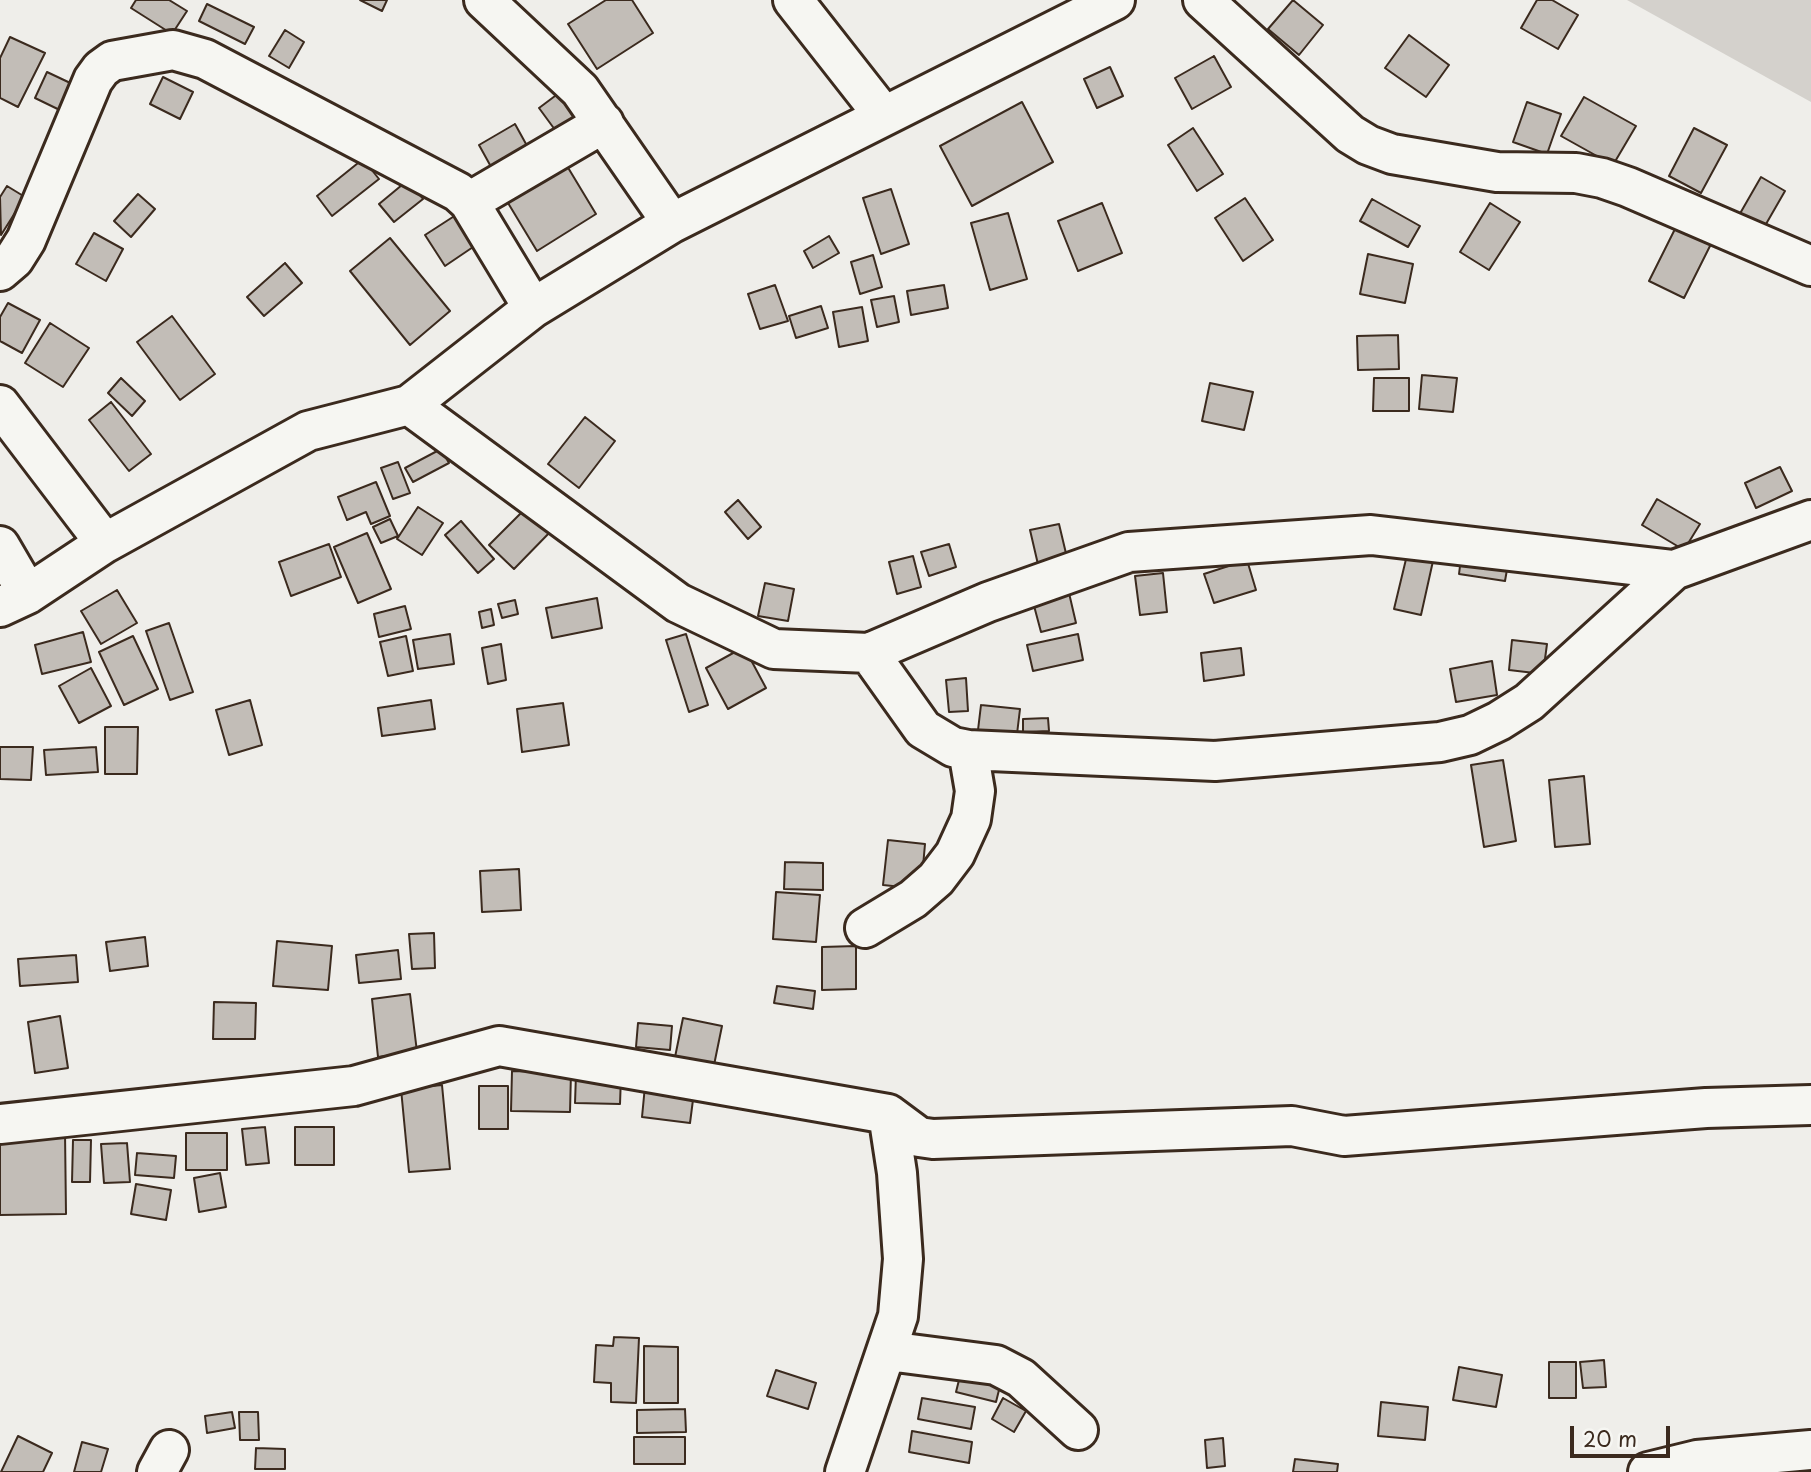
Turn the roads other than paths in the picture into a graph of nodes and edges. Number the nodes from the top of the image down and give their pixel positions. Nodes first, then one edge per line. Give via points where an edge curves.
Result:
1 (484, 0) edge
2 (793, 0) edge
3 (1115, 0) edge
4 (1203, 0) edge
5 (884, 116) junction
6 (604, 123) junction
7 (469, 202) junction
8 (672, 223) junction
9 (1811, 266) edge
10 (0, 271) edge
11 (533, 308) junction
12 (0, 405) edge
13 (409, 405) junction
14 (1811, 520) edge
15 (106, 543) junction
16 (0, 546) edge
17 (1674, 570) junction
18 (14, 601) edge
19 (869, 653) junction
20 (968, 750) junction
21 (865, 928) dead end
22 (1811, 1105) edge
23 (888, 1114) junction
24 (0, 1124) edge
25 (888, 1351) junction
26 (1078, 1430) dead end
27 (1811, 1450) edge
28 (845, 1472) edge
29 (1648, 1472) edge

1 - 6 street via 580,90
2 - 5 street
3 - 5 street
4 - 9 street via 1350,134 1368,145 1392,154 1497,172 1576,173 1602,178
5 - 8 street
6 - 7 street
6 - 8 street
7 - 10 street via 447,184 217,65 173,50 112,61 101,69 26,240
7 - 11 street
8 - 11 street
11 - 13 street
12 - 15 street
13 - 15 street via 308,431
13 - 19 street via 678,603 774,649
14 - 17 street
15 - 18 street
16 - 18 street
17 - 19 street via 1370,535 1129,552 988,602
17 - 20 street via 1529,702 1469,735 1440,742 1216,761
19 - 20 street via 923,729 953,747
20 - 21 street via 975,791 971,818 955,854 914,899
22 - 23 street via 1706,1108 1344,1136 1293,1126 933,1139 919,1137
23 - 24 street via 499,1046 354,1086
23 - 25 street via 903,1259 898,1316
25 - 26 street via 996,1365 1021,1378
25 - 28 street
27 - 29 street via 1697,1461

